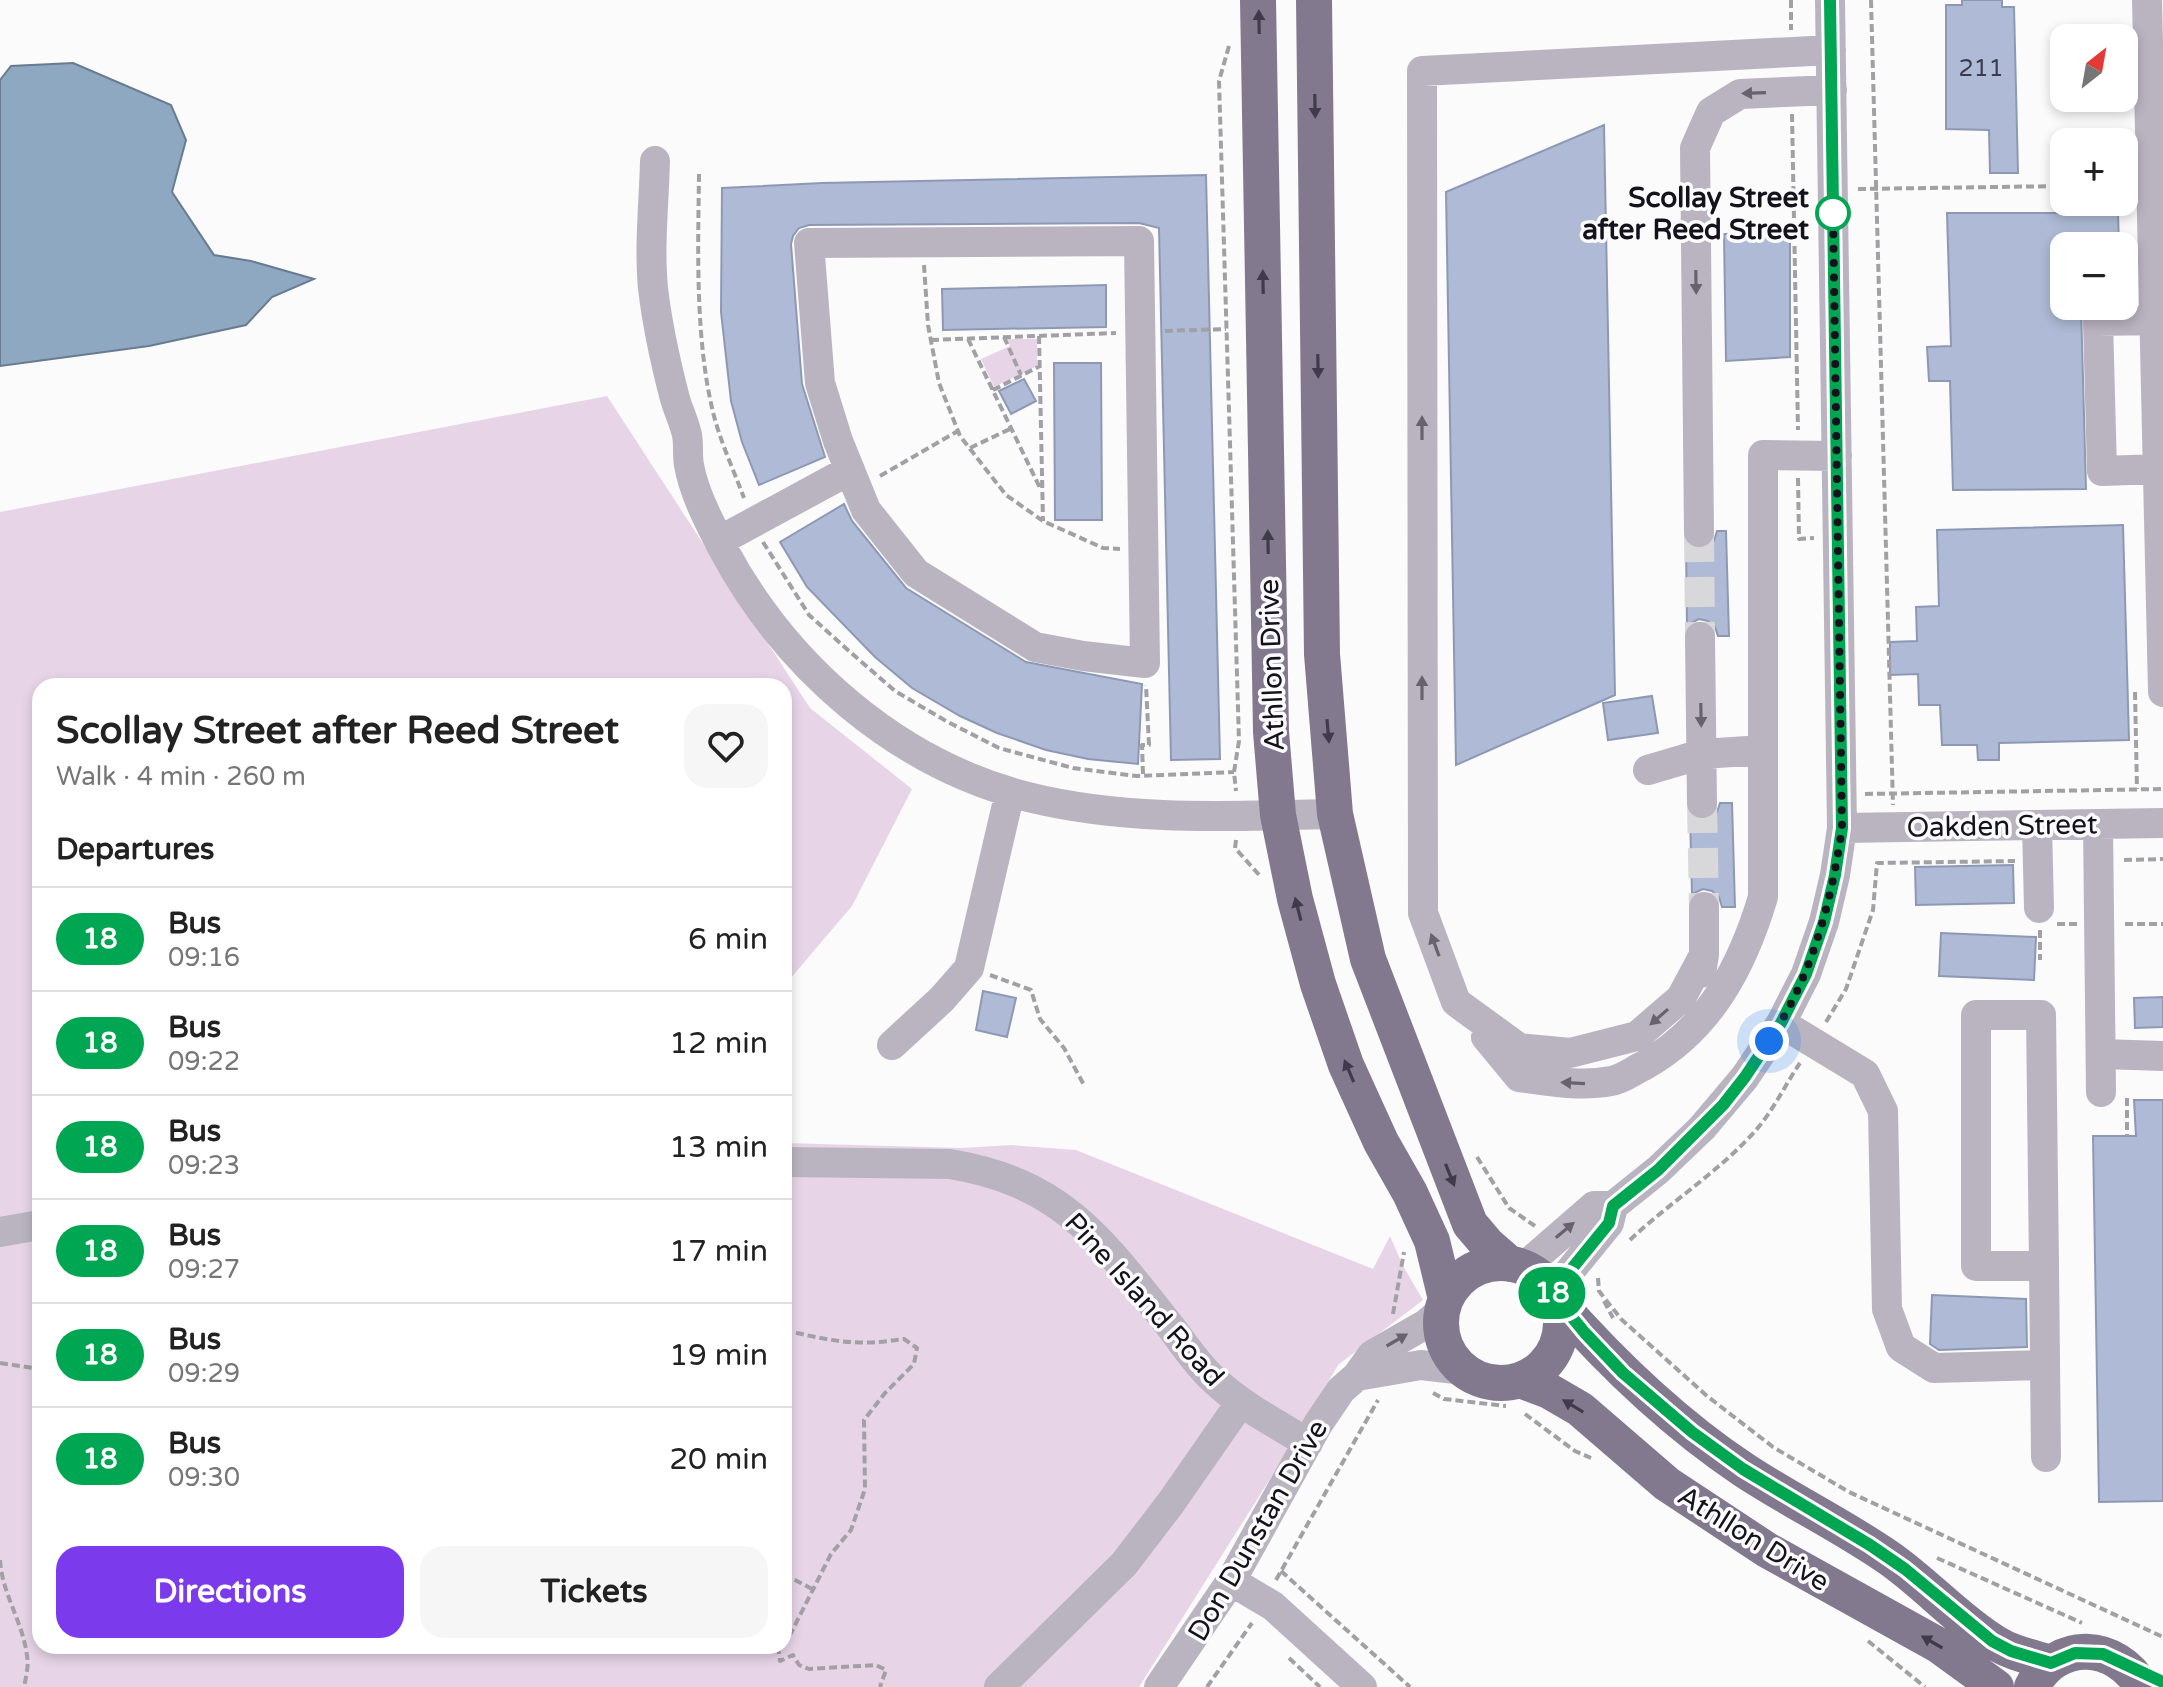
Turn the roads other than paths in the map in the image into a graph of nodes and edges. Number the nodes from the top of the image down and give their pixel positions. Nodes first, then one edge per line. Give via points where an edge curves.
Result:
1 (1258, 0) edge
2 (1314, 0) edge
3 (1830, 0) edge
4 (2147, 0) edge
5 (1831, 50) junction
6 (1832, 90) junction
7 (655, 161) dead end
8 (2154, 320) junction
9 (1837, 456) junction
10 (2158, 469) junction
11 (854, 480) junction
12 (1699, 532) tunnel mouth
13 (719, 541) junction
14 (1700, 637) tunnel mouth
15 (2163, 692) edge
16 (1763, 750) junction
17 (1702, 754) junction
18 (1648, 770) dead end
19 (1010, 792) junction
20 (1702, 803) tunnel mouth
21 (1335, 814) junction
22 (1278, 815) junction
23 (2163, 823) edge
24 (2098, 824) junction
25 (2037, 825) junction
26 (1842, 828) junction
27 (1704, 907) tunnel mouth
28 (2039, 908) dead end
29 (1704, 955) junction
30 (1458, 1003) junction
31 (1781, 1023) junction
32 (1692, 1031) junction
33 (892, 1045) dead end
34 (2101, 1054) junction
35 (2163, 1056) edge
36 (2101, 1092) dead end
37 (792, 1162) edge
38 (1613, 1206) junction
39 (32, 1226) edge
40 (0, 1232) edge
41 (1517, 1266) junction
42 (2044, 1266) junction
43 (1553, 1296) junction
44 (1444, 1305) junction
45 (2045, 1365) junction
46 (1464, 1370) junction
47 (1357, 1376) junction
48 (1520, 1380) junction
49 (1241, 1402) junction
50 (1308, 1443) junction
51 (2046, 1457) dead end
52 (1231, 1581) junction
53 (2041, 1675) edge
54 (2134, 1677) edge
55 (2163, 1682) edge
56 (999, 1687) edge
57 (1159, 1687) edge
58 (1362, 1687) edge
59 (1996, 1687) edge

22 -> 1 main road, Athllon Drive via 1271,732
2 -> 21 main road, Athllon Drive via 1322,654
3 - 5 street
4 - 8 street
5 - 6 street
30 -> 5 street via 1423,913 1422,71
6 - 9 street
6 -> 12 street via 1740,94 1711,112 1695,148
7 - 13 street via 653,290 674,397 688,437 689,466
8 - 10 street
8 - 10 street via 2098,321 2102,471
9 - 16 street via 1763,455
9 - 26 street
10 - 15 street
11 - 11 street via 866,510 916,573 1009,632 1035,647 1145,663 1139,241 809,243 820,383
11 - 13 street
13 - 19 street via 743,585 790,649 846,702 952,769
14 -> 17 street
16 - 17 street
16 - 32 street via 1763,897 1731,979
17 - 18 street
17 - 20 street
19 - 22 street via 1095,810 1177,817
19 - 33 street via 969,968
21 - 22 street
21 -> 41 main road, Athllon Drive via 1368,959 1470,1224
44 -> 22 main road, Athllon Drive via 1432,1241 1346,1065 1318,984
23 - 24 street, Oakden Street
24 - 25 street, Oakden Street
24 - 34 street
25 - 26 street, Oakden Street
25 - 28 street
26 - 31 street via 1824,922
27 - 29 street
29 -> 30 street via 1681,998 1637,1036 1570,1053 1519,1048
29 - 32 street
32 -> 30 street via 1616,1081 1578,1085 1519,1077
31 - 38 street via 1723,1105
31 - 45 street via 1865,1074 1883,1111 1887,1309 1901,1347 1934,1368
34 - 35 street
34 - 36 street
37 - 49 street, Pine Island Road via 950,1164 1020,1183 1081,1221 1210,1377
41 -> 38 street via 1594,1206
38 - 43 street via 1588,1266
39 - 40 street
41 - 43 main road via 1546,1283
41 - 44 main road via 1472,1270
42 - 42 street via 2041,1015 1976,1015 1976,1266
42 - 45 street
43 - 48 main road via 1561,1323 1553,1352
43 - 53 main road, Athllon Drive via 1623,1373 1681,1423 1743,1469 1905,1569
44 - 46 main road via 1446,1347
47 -> 44 street, Don Dunstan Drive via 1372,1355 1426,1324
45 - 51 street
46 - 47 street via 1412,1365
46 - 48 main road via 1491,1382
47 - 50 street, Don Dunstan Drive via 1341,1390
59 -> 48 main road, Athllon Drive via 1938,1645 1767,1550 1667,1484 1580,1409
49 - 50 street, Pine Island Road
49 - 56 street via 1124,1564
50 - 52 street, Don Dunstan Drive
52 - 57 street, Don Dunstan Drive
52 - 58 street via 1265,1601
53 - 54 main road via 2075,1653 2089,1651 2115,1658
54 - 55 main road

